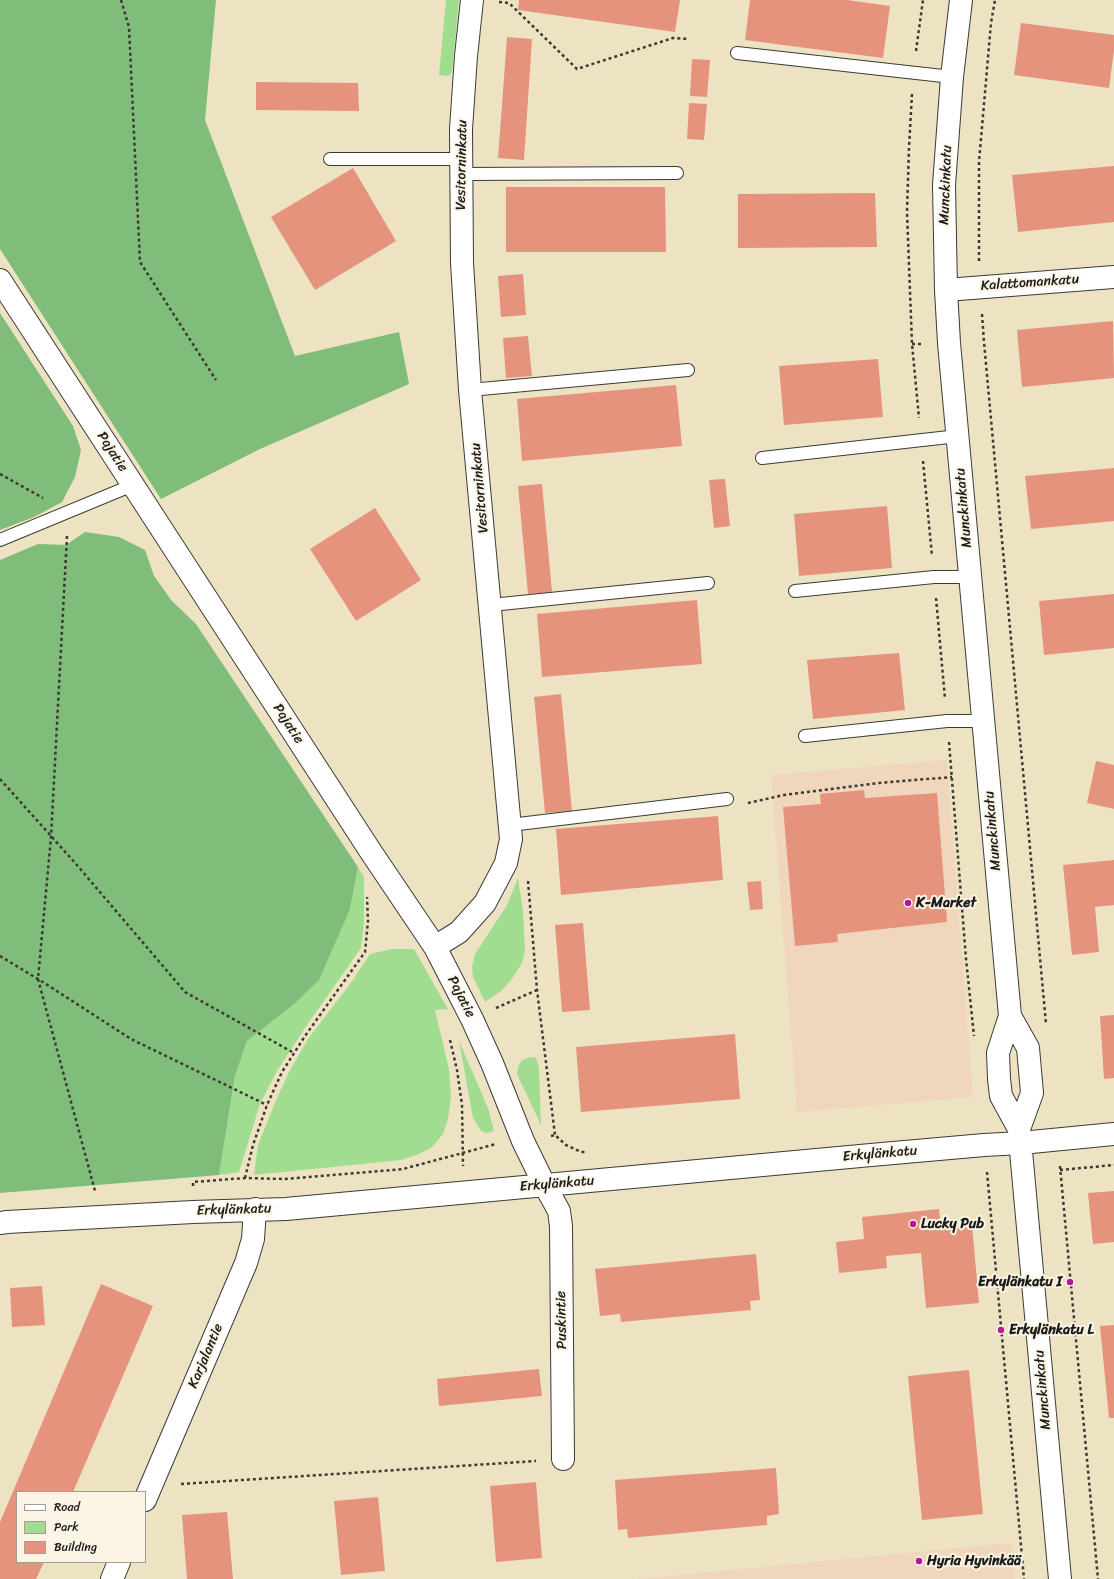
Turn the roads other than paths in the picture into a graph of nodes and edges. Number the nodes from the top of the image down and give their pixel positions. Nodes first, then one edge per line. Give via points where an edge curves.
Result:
1 (472, 0) edge
2 (961, 0) edge
3 (737, 53) dead end
4 (952, 77) junction
5 (330, 159) dead end
6 (461, 166) junction
7 (677, 173) dead end
8 (1114, 277) edge
9 (0, 280) edge
10 (946, 290) junction
11 (688, 370) dead end
12 (470, 390) junction
13 (958, 436) junction
14 (762, 458) dead end
15 (133, 485) junction
16 (0, 540) edge
17 (970, 577) junction
18 (708, 583) dead end
19 (795, 591) dead end
20 (491, 605) junction
21 (984, 722) junction
22 (805, 736) dead end
23 (727, 799) dead end
24 (510, 825) junction
25 (436, 947) junction
26 (1010, 1016) junction
27 (1114, 1134) edge
28 (1020, 1136) junction
29 (544, 1184) junction
30 (255, 1209) junction
31 (0, 1223) edge
32 (563, 1459) road end
33 (148, 1493) edge
34 (119, 1563) edge
35 (112, 1579) edge
36 (1060, 1579) edge

1 - 6 street, Vesitorninkatu via 466,56
2 - 4 street, Munckinkatu
3 - 4 lane
4 - 10 street, Munckinkatu via 944,185
5 - 6 lane
6 - 7 lane
6 - 12 street, Vesitorninkatu via 462,263
8 - 10 street, Kalattomankatu
9 - 15 street, Pajatie
10 - 13 street, Munckinkatu
11 - 12 lane
12 - 20 street, Vesitorninkatu
13 - 14 lane
13 - 17 street, Munckinkatu
15 - 16 lane
15 - 25 street, Pajatie
17 - 19 lane via 934,577
17 - 21 street, Munckinkatu
18 - 20 lane
20 - 24 street, Vesitorninkatu
21 - 22 lane via 947,721
21 - 26 street, Munckinkatu
23 - 24 lane
24 - 25 street, Vesitorninkatu via 511,838 506,863 485,903 458,932
25 - 29 street, Pajatie via 472,1019 523,1141
26 - 28 street, Munckinkatu via 998,1053 999,1079 1001,1096
26 - 28 street, Munckinkatu via 1028,1048 1032,1093
27 - 28 street, Erkylänkatu via 1058,1139
28 - 29 street, Erkylänkatu via 984,1145
28 - 36 street, Munckinkatu
29 - 30 street, Erkylänkatu via 286,1209
29 - 32 street, Puskintie via 559,1211 561,1226
30 - 31 street, Erkylänkatu
30 - 33 street, Karjalantie via 253,1239 246,1263
34 - 35 street

